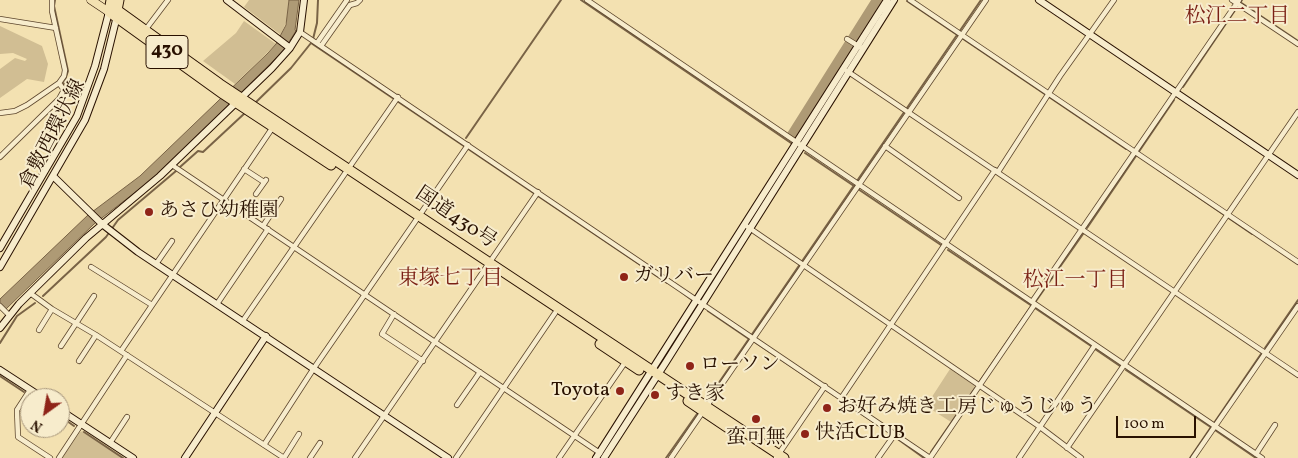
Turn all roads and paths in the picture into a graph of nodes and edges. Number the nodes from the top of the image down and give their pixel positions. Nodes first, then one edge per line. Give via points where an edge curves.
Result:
1 (52, 0) edge
2 (91, 0) edge
3 (168, 0) edge
4 (226, 0) edge
5 (304, 0) edge
6 (347, 0) edge
7 (360, 0) edge
8 (587, 0) edge
9 (886, 0) edge
10 (894, 0) edge
11 (910, 0) edge
12 (986, 0) edge
13 (1039, 0) edge
14 (1114, 0) edge
15 (1232, 0) edge
16 (1239, 3) edge
17 (112, 6) edge
18 (0, 19) edge
19 (56, 28) junction
20 (146, 29) junction
21 (300, 32) junction
22 (1090, 34) junction
23 (960, 35) junction
24 (847, 39) dead end
25 (316, 42) junction
26 (1298, 44) edge
27 (858, 46) junction
28 (289, 47) junction
29 (846, 70) junction
30 (59, 84) junction
31 (226, 92) junction
32 (1176, 92) junction
33 (1048, 94) junction
34 (397, 99) junction
35 (238, 100) junction
36 (250, 108) junction
37 (906, 110) junction
38 (1298, 112) edge
39 (0, 113) edge
40 (273, 126) junction
41 (800, 144) junction
42 (885, 146) junction
43 (467, 147) junction
44 (1136, 153) junction
45 (1268, 155) junction
46 (0, 157) edge
47 (172, 165) junction
48 (244, 169) junction
49 (996, 171) junction
50 (347, 172) junction
51 (1298, 175) edge
52 (54, 177) junction
53 (857, 185) junction
54 (256, 194) dead end
55 (537, 194) junction
56 (960, 198) dead end
57 (281, 199) dead end
58 (224, 200) junction
59 (1226, 216) junction
60 (418, 219) junction
61 (101, 223) junction
62 (263, 226) junction
63 (748, 227) junction
64 (268, 229) junction
65 (1082, 229) junction
66 (172, 241) dead end
67 (946, 244) junction
68 (295, 247) junction
69 (0, 248) edge
70 (1298, 262) edge
71 (156, 264) junction
72 (801, 264) junction
73 (488, 266) junction
74 (0, 267) edge
75 (91, 267) dead end
76 (173, 275) junction
77 (30, 292) junction
78 (1175, 292) junction
79 (365, 294) junction
80 (94, 296) dead end
81 (700, 302) junction
82 (1034, 303) junction
83 (216, 304) junction
84 (152, 305) junction
85 (0, 306) edge
86 (1298, 306) edge
87 (52, 310) junction
88 (555, 313) junction
89 (394, 314) junction
90 (9, 315) junction
91 (242, 322) junction
92 (76, 323) junction
93 (891, 325) junction
94 (0, 328) edge
95 (39, 330) dead end
96 (96, 335) junction
97 (266, 336) junction
98 (751, 338) junction
99 (435, 343) junction
100 (1095, 345) junction
101 (61, 346) dead end
102 (121, 351) junction
103 (1266, 353) junction
104 (127, 355) junction
105 (79, 361) dead end
106 (423, 361) junction
107 (626, 361) junction
108 (1124, 365) junction
109 (314, 368) junction
110 (0, 370) edge
111 (480, 372) junction
112 (1298, 374) edge
113 (654, 375) junction
114 (980, 386) junction
115 (27, 388) edge
116 (504, 388) junction
117 (824, 388) junction
118 (842, 397) junction
119 (20, 405) edge
120 (457, 405) dead end
121 (705, 409) junction
122 (215, 413) junction
123 (70, 416) edge
124 (385, 416) junction
125 (127, 417) dead end
126 (82, 424) junction
127 (1275, 425) dead end
128 (1215, 426) junction
129 (1040, 427) junction
130 (299, 434) dead end
131 (574, 436) junction
132 (894, 436) junction
133 (110, 443) junction
134 (320, 443) dead end
135 (264, 445) junction
136 (1067, 448) junction
137 (1256, 454) junction
138 (602, 457) edge
139 (778, 457) edge
140 (50, 458) edge
141 (59, 458) edge
142 (133, 458) edge
143 (185, 458) edge
144 (284, 458) edge
145 (310, 458) edge
146 (355, 458) edge
147 (448, 458) edge
148 (456, 458) edge
149 (559, 458) edge
150 (671, 458) edge
151 (878, 458) edge
152 (930, 458) edge
153 (1019, 458) edge
154 (1081, 458) edge
155 (1193, 458) edge
156 (1262, 458) edge

1 - 19 street
2 - 17 main road
3 - 20 street
4 - 28 street
5 - 21 street
6 - 25 street
7 - 25 street via 350,5
8 - 41 street
9 - 27 street
10 - 27 street
11 - 23 street
12 - 23 street
13 - 22 street
14 - 22 street
15 - 16 street
16 - 26 street
16 - 32 street
17 - 20 highway, 国道430号 / 430
17 - 31 highway, 国道430号 / 430
17 - 52 street, 倉敷西環状線 via 104,69 96,95
17 - 69 street, 倉敷西環状線 via 77,116
18 - 19 street
19 - 30 street via 65,70
20 - 31 highway, 国道430号 / 430
21 - 25 street
21 - 28 street
22 - 32 street
22 - 33 street
23 - 33 street
23 - 37 street
24 - 27 street
25 - 34 street
27 - 29 street
28 - 35 street
29 - 37 street
29 - 41 street
30 - 39 street via 21,108
30 - 46 street via 64,90 59,99
31 - 35 highway, 国道430号 / 430
32 - 44 street
32 - 45 street
33 - 44 street
33 - 49 street
34 - 43 street
34 - 50 street
35 - 36 highway, 国道430号 / 430
35 - 47 street
36 - 40 highway, 国道430号 / 430
36 - 50 highway, 国道430号 / 430
37 - 42 street
37 - 49 street
38 - 45 street
40 - 48 street
40 - 50 highway, 国道430号 / 430
41 - 53 street
41 - 63 street
42 - 53 street
42 - 56 street
43 - 55 street
43 - 60 street
44 - 59 street
44 - 65 street
45 - 51 street
45 - 59 street
47 - 58 street
47 - 61 street
48 - 54 street via 265,181
48 - 58 street
49 - 65 street
49 - 67 street
50 - 60 highway, 国道430号 / 430
50 - 68 street
52 - 61 street
52 - 74 street, 倉敷西環状線
53 - 67 street
53 - 72 street
55 - 73 street
55 - 81 street
57 - 62 street
58 - 62 street
58 - 76 street
59 - 70 street
59 - 78 street
60 - 73 highway, 国道430号 / 430
60 - 79 street
61 - 71 street
61 - 77 street
62 - 64 street
63 - 72 street
63 - 81 street
64 - 68 street
64 - 83 street
65 - 78 street
65 - 82 street
66 - 71 street
67 - 82 street
67 - 93 street
68 - 79 street
68 - 91 street
71 - 76 street
72 - 93 street
72 - 98 street
73 - 88 highway, 国道430号 / 430
73 - 99 street
73 - 113 highway, 国道430号 / 430
75 - 84 street
76 - 83 street
76 - 84 street
77 - 87 street
77 - 90 street
78 - 103 street
78 - 108 street
79 - 89 street
79 - 109 street
80 - 92 street
81 - 98 street
81 - 113 street
82 - 100 street
82 - 114 street
83 - 91 street
84 - 102 street
85 - 90 street
86 - 103 street
87 - 92 street
87 - 95 street
88 - 107 highway, 国道430号 / 430
88 - 116 street
89 - 99 street
89 - 106 street via 382,334
90 - 94 street
91 - 97 street
92 - 96 street
92 - 101 street
93 - 114 street
93 - 118 street
96 - 102 street
96 - 105 street
97 - 109 street
97 - 122 street
98 - 117 street
98 - 121 street
99 - 106 street
99 - 111 street
100 - 108 street
100 - 129 street
102 - 104 street
103 - 112 street
103 - 128 street
104 - 122 street
104 - 126 street
106 - 124 street
107 - 113 highway, 国道430号 / 430
107 - 131 street
108 - 128 street
108 - 136 street
109 - 124 street
109 - 135 street
110 - 115 street
111 - 116 street
111 - 120 street
113 - 121 highway, 国道430号 / 430
113 - 138 street
114 - 129 street
114 - 152 street
116 - 131 street
116 - 148 street
117 - 118 street
117 - 139 street
118 - 132 street
119 - 140 street via 17,410 18,437
121 - 139 highway, 国道430号 / 430
121 - 150 street
122 - 135 street
122 - 143 street
123 - 126 street
124 - 146 street
124 - 147 street
125 - 133 street
126 - 133 street
126 - 141 street
127 - 137 street
128 - 137 street
128 - 155 street
129 - 136 street
129 - 153 street
130 - 144 street
131 - 138 street
131 - 149 street
132 - 151 street
132 - 152 street
133 - 142 street
134 - 145 street
135 - 144 street
136 - 154 street
137 - 156 street

